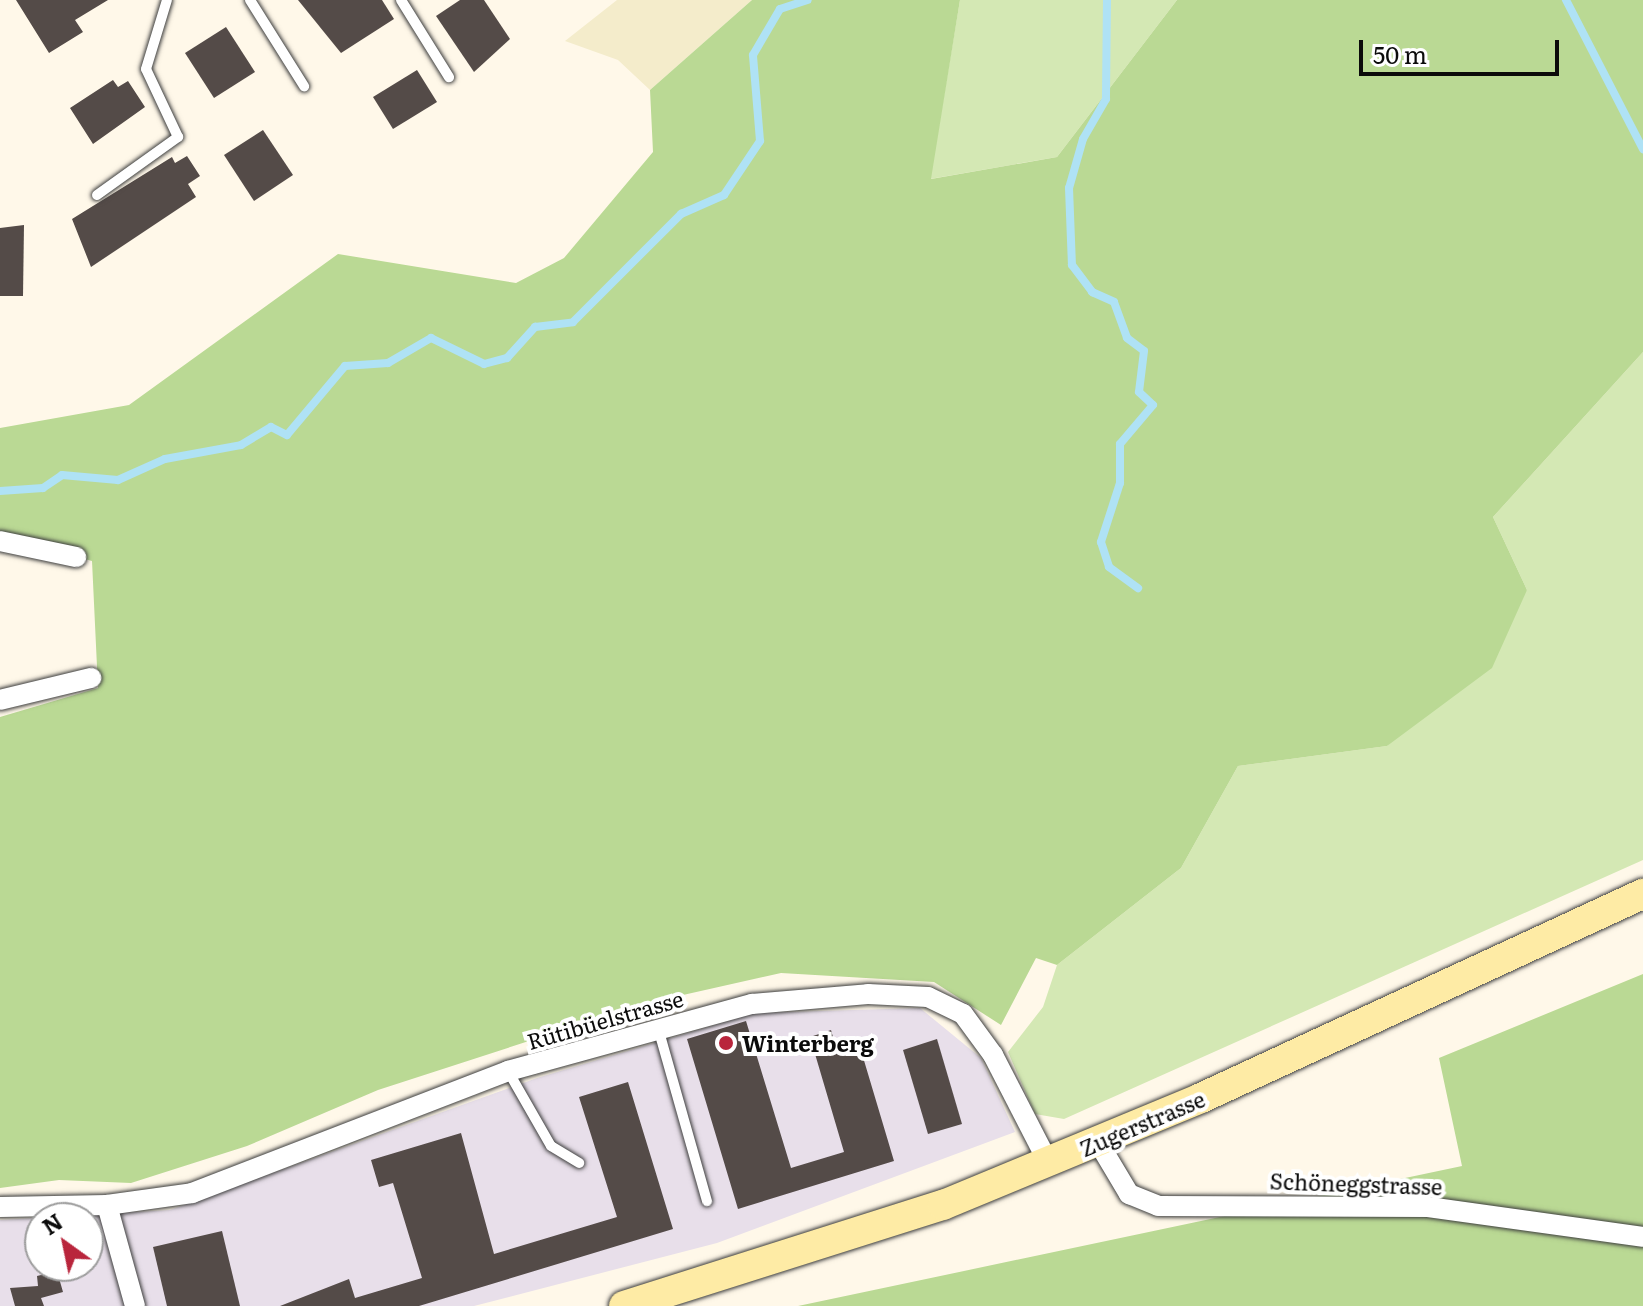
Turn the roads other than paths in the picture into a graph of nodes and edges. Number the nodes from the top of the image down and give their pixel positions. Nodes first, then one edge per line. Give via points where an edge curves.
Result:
1 (167, 0) edge
2 (250, 0) edge
3 (401, 0) edge
4 (449, 77) dead end
5 (304, 86) dead end
6 (97, 195) dead end
7 (0, 541) edge
8 (76, 557) dead end
9 (91, 678) dead end
10 (0, 700) edge
11 (1643, 894) edge
12 (658, 1028) junction
13 (508, 1071) junction
14 (1098, 1142) junction
15 (1048, 1162) junction
16 (579, 1163) dead end
17 (707, 1201) dead end
18 (107, 1205) junction
19 (0, 1207) edge
20 (1643, 1237) edge
21 (135, 1306) edge
22 (624, 1306) edge

1 - 6 lane via 146,69 178,137
2 - 5 lane
3 - 4 lane
7 - 8 street
9 - 10 street
11 - 14 main road, Zugerstrasse
12 - 13 street, Rütibüelstrasse
12 - 15 street, Rütibüelstrasse via 805,997 928,997 963,1014 993,1055
12 - 17 lane
13 - 16 lane via 551,1146
13 - 18 street, Rütibüelstrasse via 192,1193
14 - 15 main road, Zugerstrasse
14 - 20 street, Schöneggstrasse via 1129,1194 1158,1206 1428,1207
15 - 22 main road, Zugerstrasse via 862,1233
18 - 19 street, Rütibüelstrasse
18 - 21 street

